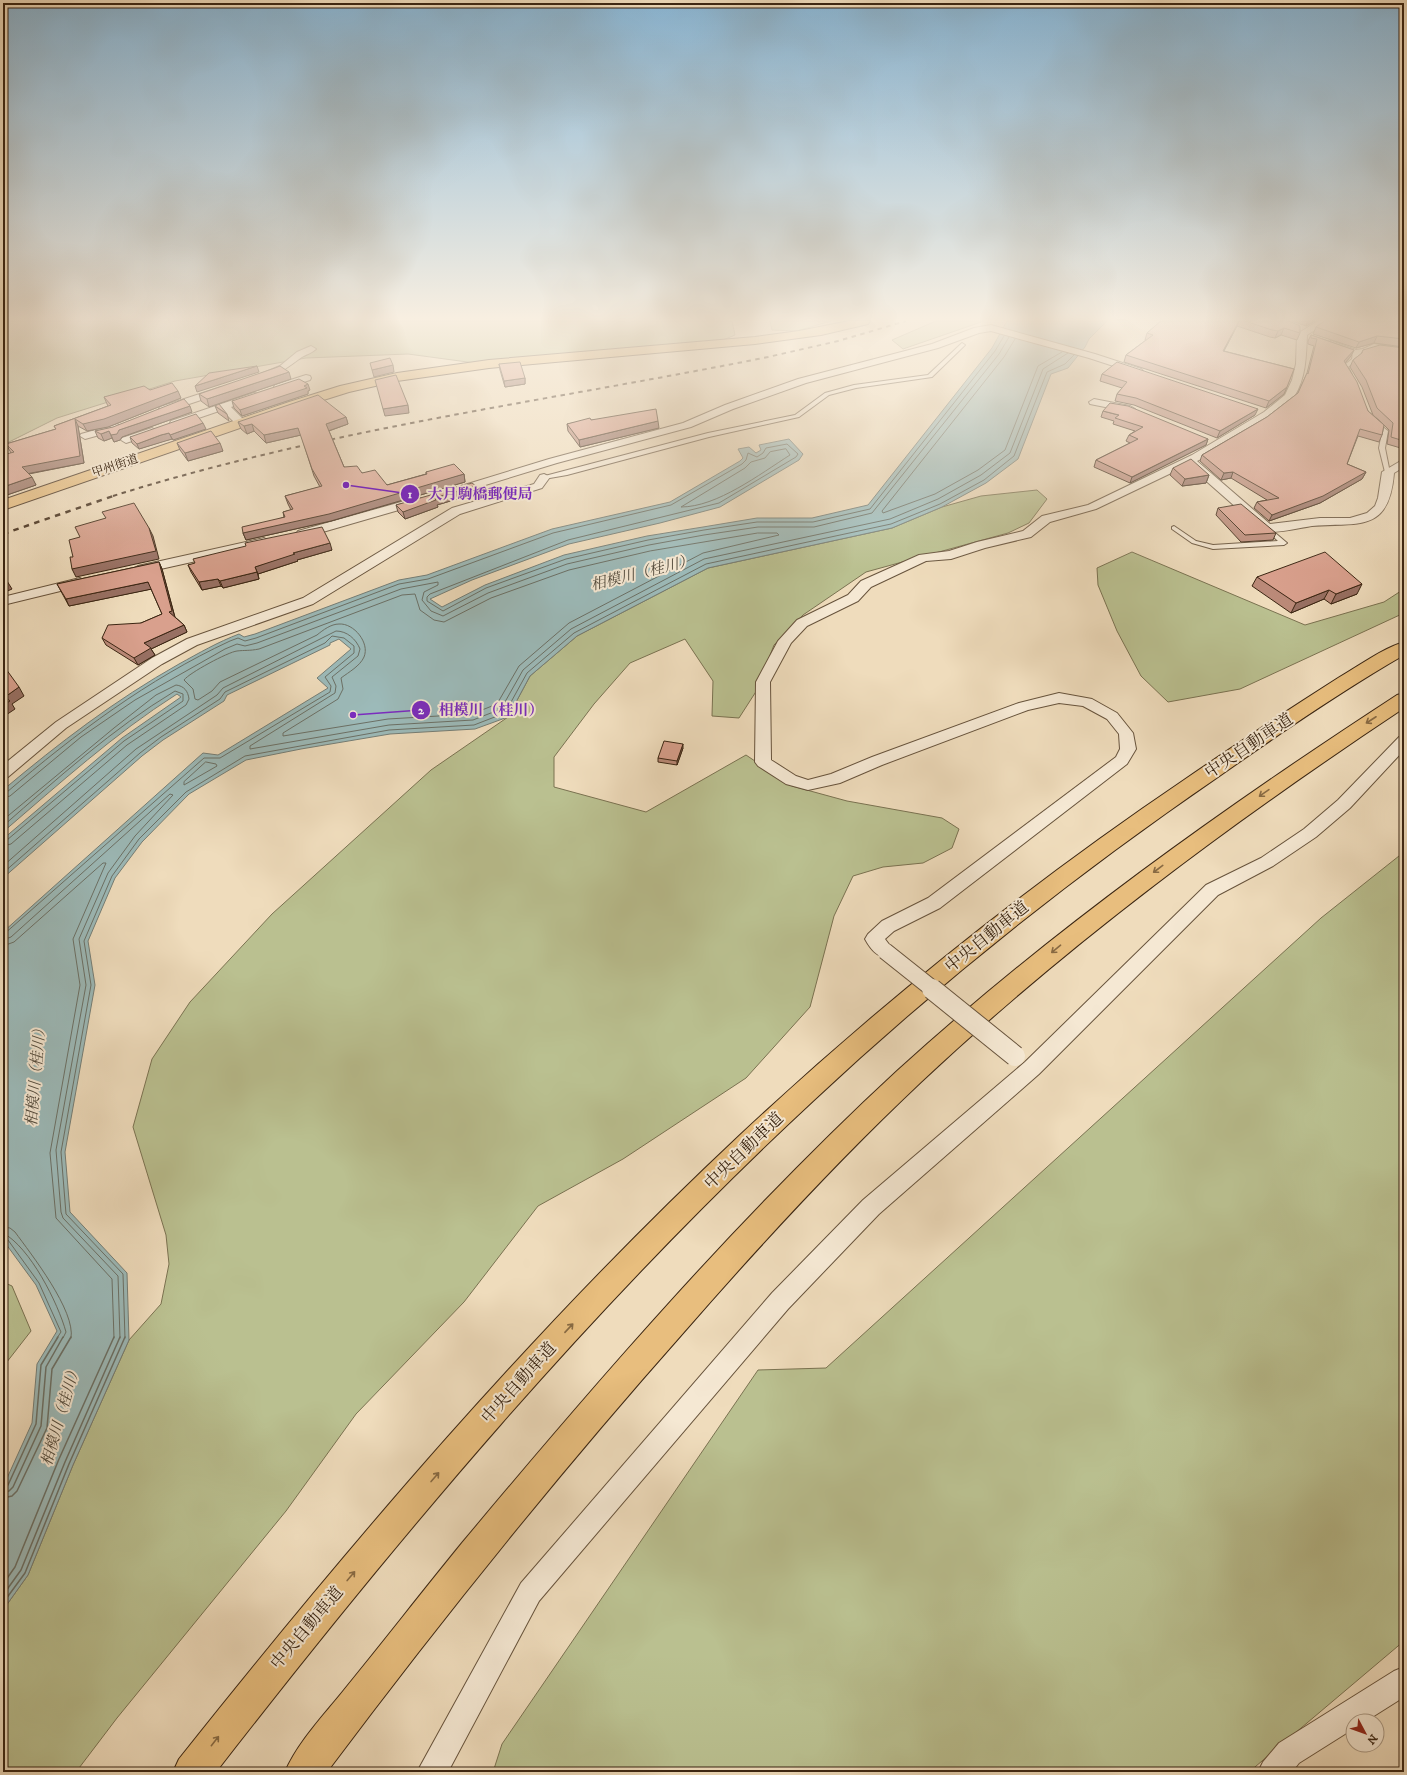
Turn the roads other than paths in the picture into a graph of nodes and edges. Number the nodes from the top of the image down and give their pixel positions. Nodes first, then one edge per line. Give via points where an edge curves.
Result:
1 (179, 404) edge
2 (230, 404) edge
3 (297, 404) edge
4 (737, 404) edge
5 (814, 404) edge
6 (1105, 404) edge
7 (1281, 404) edge
8 (224, 406) junction
9 (1253, 409) edge
10 (155, 412) edge
11 (1140, 412) edge
12 (1268, 414) junction
13 (1369, 417) edge
14 (240, 422) junction
15 (126, 423) edge
16 (84, 436) dead end
17 (1202, 438) edge
18 (126, 440) dead end
19 (1217, 444) junction
20 (1189, 460) junction
21 (1404, 462) edge
22 (1388, 472) junction
23 (544, 477) junction
24 (481, 483) junction
25 (3, 505) edge
26 (1174, 528) dead end
27 (1268, 528) junction
28 (292, 536) edge
29 (278, 539) edge
30 (127, 573) edge
31 (89, 581) edge
32 (3, 601) edge
33 (1397, 650) edge
34 (1404, 699) edge
35 (1404, 741) edge
36 (3, 773) edge
37 (1024, 1062) junction
38 (1404, 1681) edge
39 (192, 1772) edge
40 (304, 1772) edge
41 (432, 1772) edge
42 (1273, 1772) edge

1 - 10 street
2 - 8 street
3 - 14 highway, 甲州街道
4 - 24 street via 687,425
5 - 23 lane via 797,416 708,435 574,472
6 - 11 street
7 - 12 street
8 - 14 street
8 - 18 street
9 - 12 street
12 - 19 street
13 - 22 lane via 1385,431 1382,448
14 - 25 highway, 甲州街道
15 - 16 street
17 - 19 street
19 - 20 street
20 - 27 street
20 - 37 street, bridge via 1092,508 1046,520 1027,534 951,555 923,558 866,584 852,598 802,623 785,641 763,682 763,762 791,780 808,785 835,779 1024,706 1060,698 1086,702 1112,716 1126,733 1128,749 1122,760 934,903 888,926 874,938 885,951
21 - 22 street
22 - 27 street via 1387,488 1382,503 1376,511 1367,516 1341,523
23 - 24 street via 491,488
23 - 36 street via 538,486 456,511 308,601 192,642 157,661 61,725
24 - 28 street
26 - 27 lane via 1194,542 1213,547 1284,543
29 - 30 street
31 - 32 street via 36,591
39 -> 33 highway, 中央自動車道 via 259,1685 390,1528 528,1372 639,1254 747,1146 849,1053 953,964 1068,873 1177,794
34 -> 40 highway via 1218,824 1102,911 990,1004 890,1095 794,1191 698,1293 590,1414 468,1562
35 - 37 street via 1344,804 1310,833 1267,862 1212,890
37 - 41 street via 871,1207 780,1301 530,1592
38 - 42 street via 1289,1753

